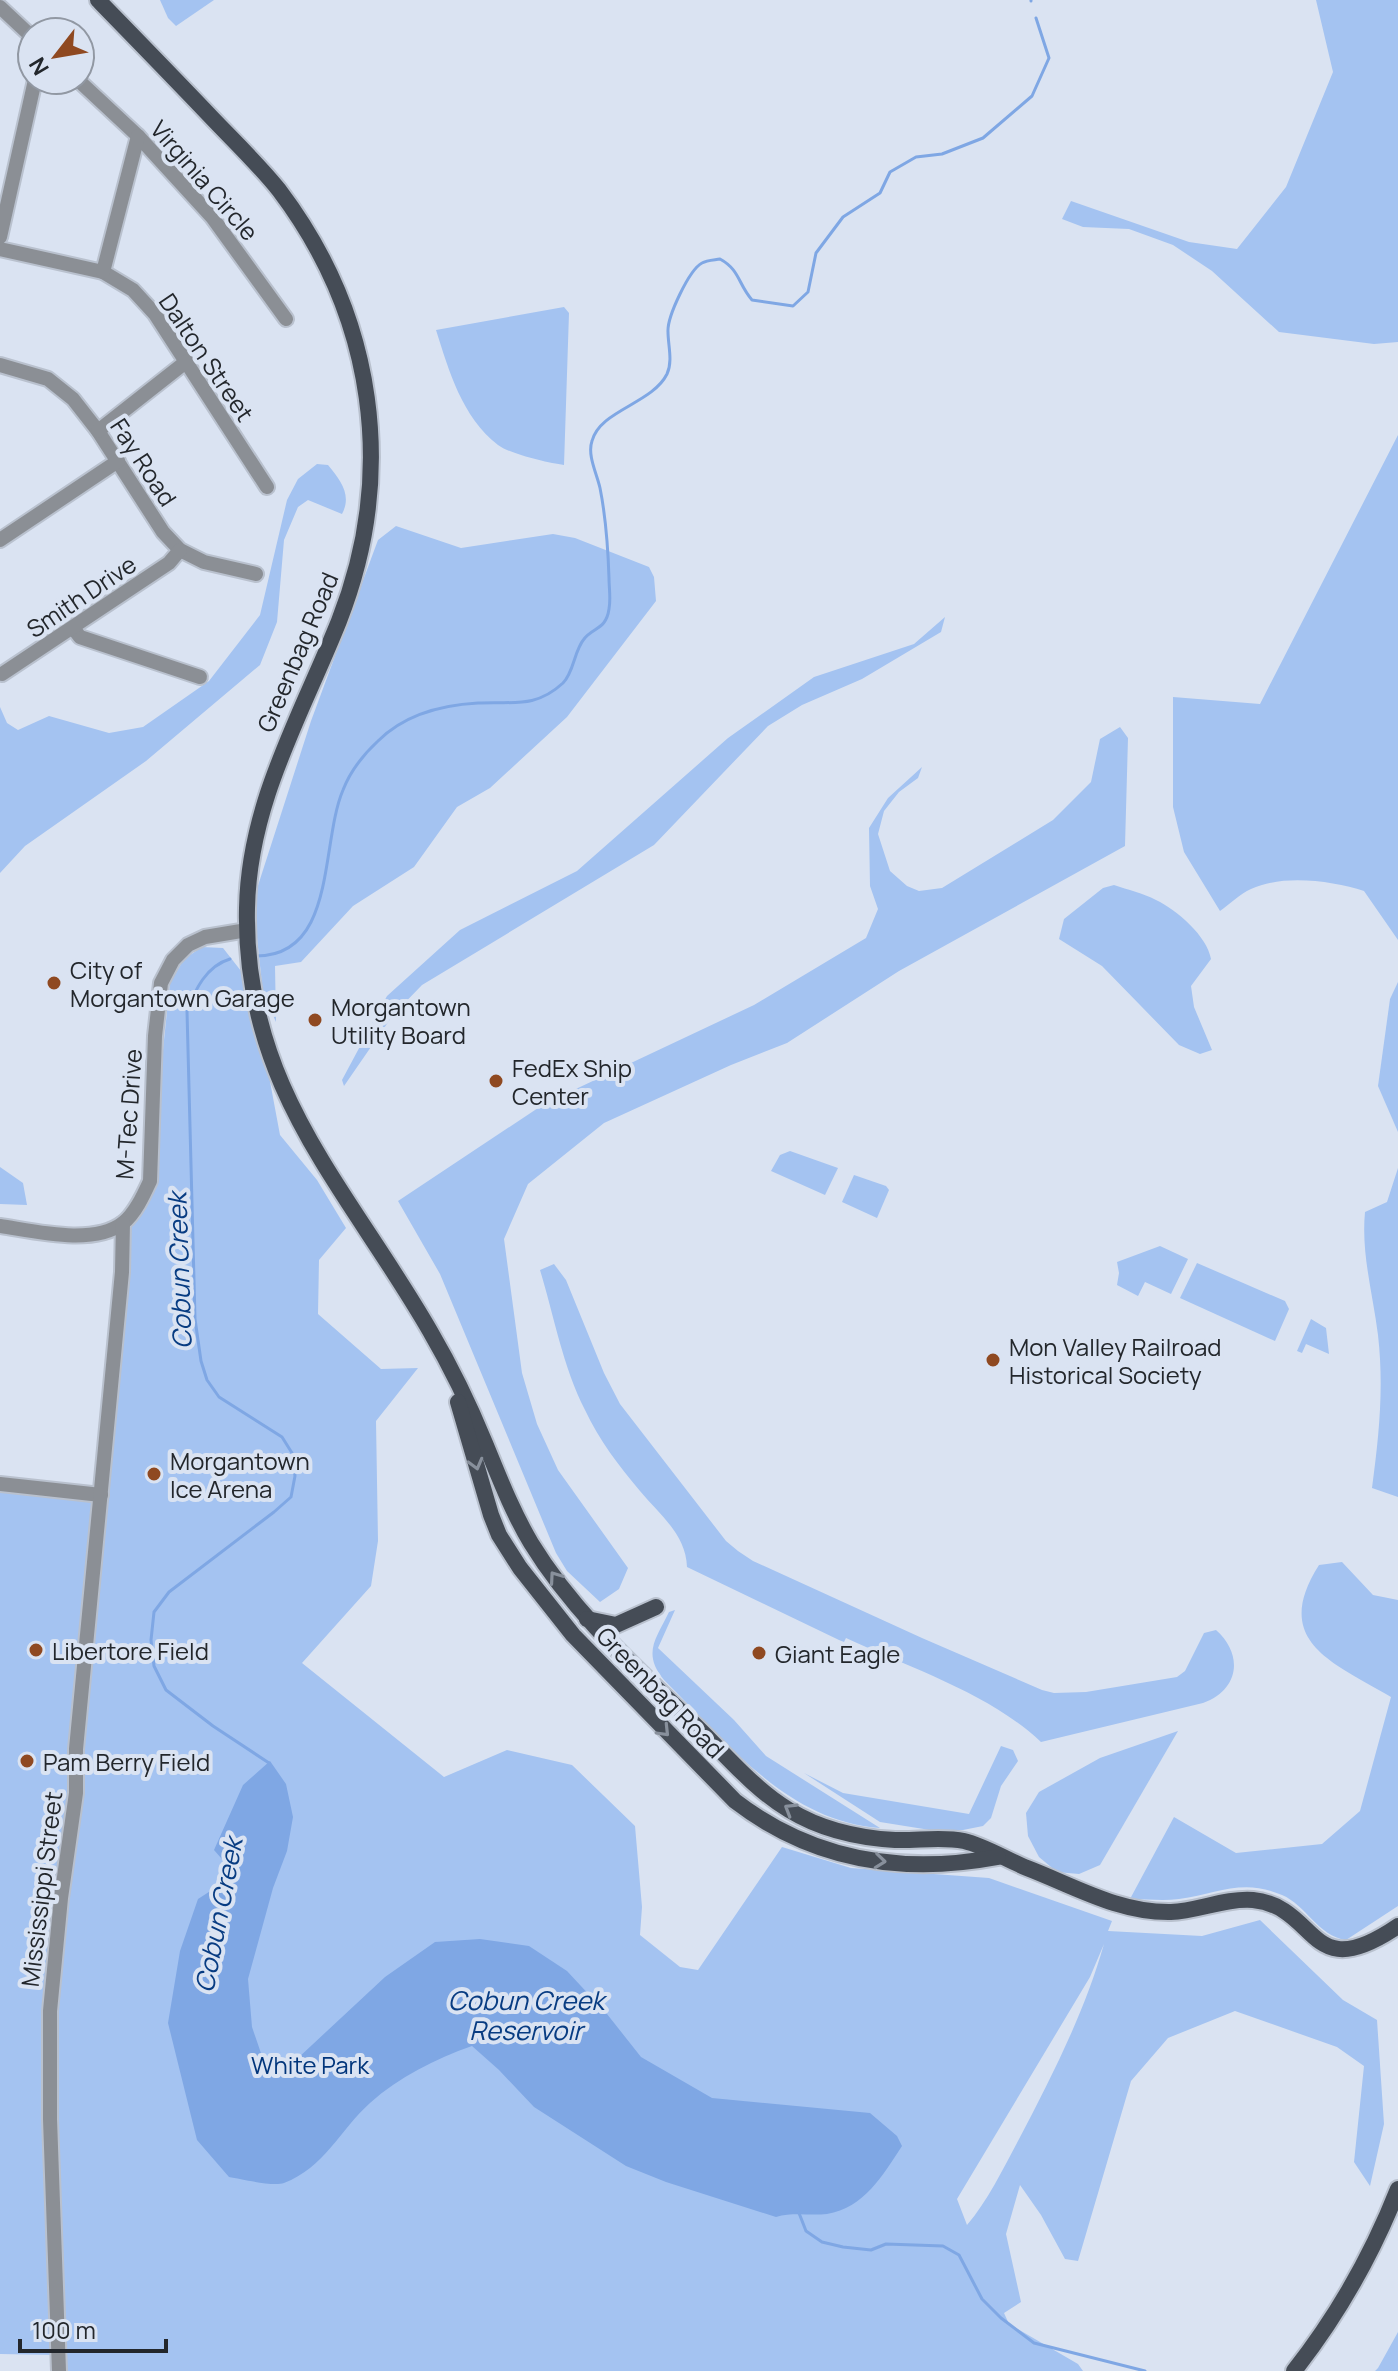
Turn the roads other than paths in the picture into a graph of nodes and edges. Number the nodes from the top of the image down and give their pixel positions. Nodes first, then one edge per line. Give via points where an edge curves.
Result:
1 (4, 0) edge
2 (98, 0) edge
3 (0, 6) edge
4 (16, 22) edge
5 (31, 96) edge
6 (95, 96) edge
7 (138, 136) junction
8 (0, 237) edge
9 (0, 249) edge
10 (103, 272) junction
11 (286, 319) dead end
12 (187, 361) junction
13 (0, 365) edge
14 (98, 431) junction
15 (118, 461) junction
16 (267, 487) dead end
17 (0, 540) edge
18 (180, 550) junction
19 (256, 574) dead end
20 (73, 628) junction
21 (2, 674) dead end
22 (200, 677) dead end
23 (247, 930) junction
24 (123, 1223) junction
25 (0, 1226) edge
26 (447, 1362) junction
27 (0, 1484) edge
28 (101, 1495) junction
29 (656, 1607) dead end
30 (587, 1619) junction
31 (998, 1857) junction
32 (1397, 1927) edge
33 (1398, 2189) edge
34 (59, 2371) edge
35 (1294, 2371) edge

1 - 3 street
2 - 23 main road, Greenbag Road via 277,187 328,268 353,330 368,399 372,470 362,552 267,791 250,866
3 - 4 street
5 - 8 street
6 - 7 street, Virginia Circle
7 - 10 street
7 - 11 street, Virginia Circle via 212,217
9 - 10 street, Dalton Street
10 - 12 street, Dalton Street via 133,290
12 - 14 street
12 - 16 street, Dalton Street
13 - 14 street, Fay Road via 60,386
14 - 15 street, Fay Road
15 - 17 street
15 - 18 street, Fay Road
18 - 19 street, Fay Road via 204,562
18 - 20 street, Smith Drive via 169,563
20 - 21 street, Smith Drive
20 - 22 street via 80,637
23 - 24 street, M-Tec Drive via 188,945 165,973 155,1036 150,1181
23 - 26 main road, Greenbag Road via 260,1025 285,1095
24 - 25 street via 71,1236
24 - 28 street, Mississippi Street
30 -> 26 main road, Greenbag Road via 510,1504
26 -> 31 main road, Greenbag Road via 491,1515 507,1549 573,1635 735,1801 797,1840 852,1857 910,1863
27 - 28 street
28 - 34 street, Mississippi Street via 76,1793 50,2011
29 - 30 main road via 616,1625
31 -> 30 main road, Greenbag Road via 968,1841 892,1840 843,1832 788,1810
31 - 32 main road, Greenbag Road via 1143,1911 1262,1901 1336,1948 1365,1946
33 - 35 main road via 1355,2284

